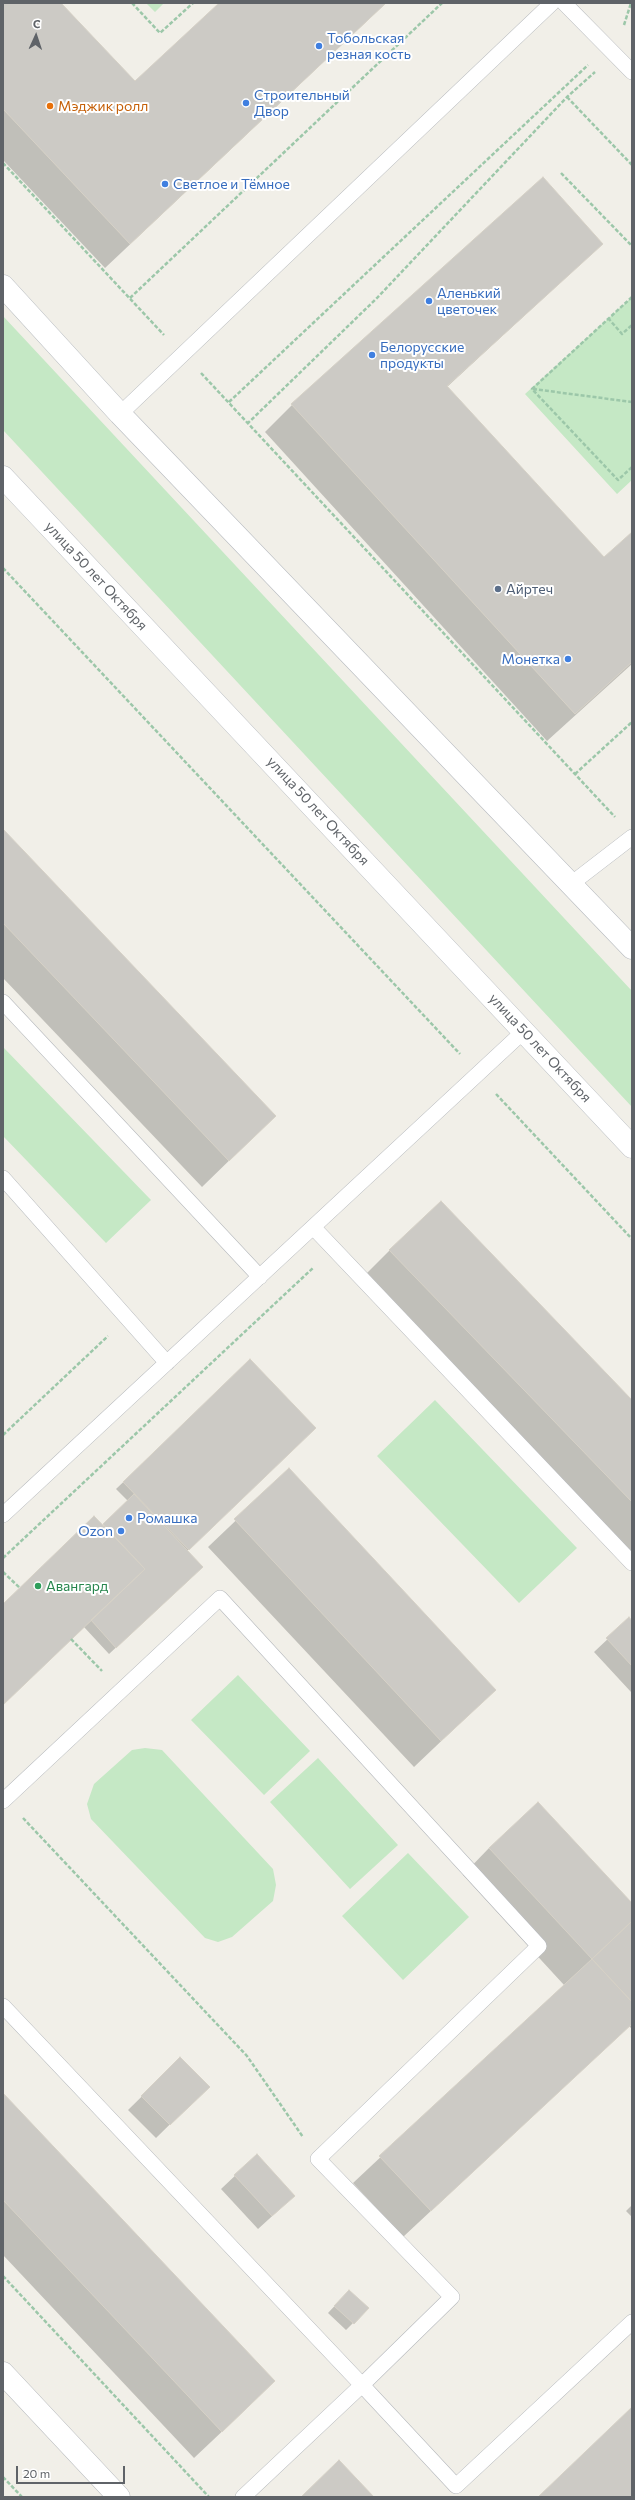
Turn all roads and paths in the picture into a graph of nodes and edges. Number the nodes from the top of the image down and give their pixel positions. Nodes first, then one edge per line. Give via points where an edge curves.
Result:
1 (132, 3) edge
2 (193, 3) edge
3 (442, 3) edge
4 (552, 3) edge
5 (564, 3) edge
6 (611, 50) junction
7 (632, 72) edge
8 (567, 97) junction
9 (3, 163) edge
10 (632, 165) edge
11 (561, 173) dead end
12 (632, 246) edge
13 (3, 286) edge
14 (632, 297) edge
15 (130, 298) junction
16 (608, 318) junction
17 (632, 325) edge
18 (183, 354) junction
19 (532, 388) junction
20 (229, 402) junction
21 (632, 402) edge
22 (120, 414) junction
23 (247, 424) junction
24 (632, 467) edge
25 (3, 477) edge
26 (3, 568) edge
27 (632, 722) edge
28 (575, 774) junction
29 (617, 818) dead end
30 (632, 837) edge
31 (571, 884) junction
32 (632, 948) edge
33 (3, 1002) edge
34 (524, 1031) junction
35 (477, 1074) junction
36 (632, 1148) edge
37 (3, 1178) edge
38 (313, 1227) junction
39 (632, 1239) edge
40 (334, 1248) junction
41 (260, 1277) junction
42 (128, 1318) junction
43 (167, 1363) junction
44 (3, 1435) edge
45 (3, 1515) edge
46 (3, 1558) edge
47 (632, 1563) edge
48 (3, 1572) edge
49 (20, 1588) dead end
50 (71, 1640) dead end
51 (121, 1690) junction
52 (4, 1800) edge
53 (3, 2006) edge
54 (318, 2159) junction
55 (3, 2276) edge
56 (632, 2322) edge
57 (3, 2373) edge
58 (362, 2386) junction
59 (3, 2477) edge
60 (22, 2497) edge
61 (119, 2497) edge
62 (209, 2497) edge
63 (243, 2497) edge

1 - 2 path via 160,33
3 - 15 path
4 - 18 lane
5 - 6 lane
6 - 7 lane
6 - 8 path
6 - 20 path
8 - 10 path
8 - 23 path via 377,298
9 - 15 path
11 - 12 path
13 - 22 main road
14 - 16 path
15 - 18 path
16 - 17 path via 622,334
16 - 19 path
18 - 20 path
18 - 22 lane
19 - 21 path
19 - 24 path via 618,480
20 - 23 path
22 - 31 main road
23 - 28 path
25 - 34 main road, улица 50 лет Октября
26 - 35 path via 432,1023
27 - 28 path
28 - 29 path
30 - 31 lane
31 - 32 main road
33 - 41 lane
34 - 35 lane
34 - 36 main road, улица 50 лет Октября
35 - 38 lane
35 - 39 path
37 - 42 lane
38 - 40 lane
38 - 41 lane
40 - 46 path
40 - 47 lane
41 - 43 lane
42 - 43 lane
42 - 44 path
43 - 45 lane
48 - 49 path
50 - 51 path
51 - 52 lane
51 - 54 lane via 220,1598 539,1946
52 - 54 path via 247,2056
53 - 58 lane
54 - 58 lane via 452,2297
55 - 62 path
56 - 58 lane via 456,2486
57 - 61 main road
58 - 63 lane
59 - 60 path

